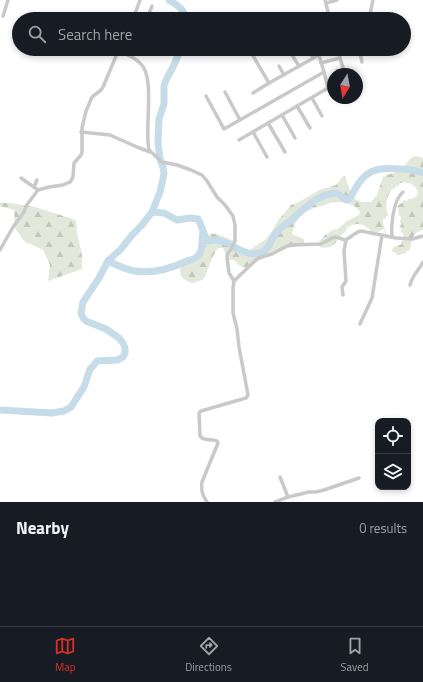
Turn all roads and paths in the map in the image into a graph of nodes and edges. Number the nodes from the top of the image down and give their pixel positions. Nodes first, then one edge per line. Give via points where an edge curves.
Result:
1 (8, 0) edge
2 (140, 0) edge
3 (337, 0) edge
4 (373, 0) edge
5 (326, 2) edge
6 (152, 6) dead end
7 (137, 12) edge
8 (150, 12) edge
9 (328, 12) edge
10 (370, 12) edge
11 (3, 16) dead end
12 (116, 56) edge
13 (130, 56) edge
14 (253, 56) edge
15 (293, 56) edge
16 (316, 56) edge
17 (319, 56) edge
18 (361, 56) edge
19 (313, 58) joint
20 (340, 58) joint
21 (362, 62) dead end
22 (321, 63) junction
23 (279, 66) dead end
24 (299, 66) junction
25 (342, 68) edge
26 (324, 72) junction
27 (284, 75) junction
28 (269, 83) junction
29 (225, 92) dead end
30 (253, 93) dead end
31 (206, 96) dead end
32 (312, 98) junction
33 (297, 106) junction
34 (282, 115) junction
35 (322, 116) dead end
36 (240, 120) junction
37 (268, 123) junction
38 (310, 128) dead end
39 (81, 132) junction
40 (253, 132) junction
41 (295, 138) dead end
42 (239, 140) dead end
43 (151, 152) junction
44 (285, 152) dead end
45 (268, 157) dead end
46 (21, 178) dead end
47 (37, 180) dead end
48 (34, 187) junction
49 (38, 190) junction
50 (403, 192) dead end
51 (382, 235) junction
52 (423, 236) edge
53 (392, 237) junction
54 (346, 240) junction
55 (0, 250) edge
56 (423, 262) edge
57 (234, 281) junction
58 (410, 285) dead end
59 (343, 295) dead end
60 (360, 324) dead end
61 (280, 477) dead end
62 (359, 478) dead end
63 (288, 498) junction
64 (207, 502) edge
65 (275, 502) edge

1 - 11 street
2 - 7 street
3 - 5 street
4 - 10 street
5 - 9 street
6 - 8 street
12 - 39 street via 103,88 90,100
13 - 43 street via 140,62 146,70 148,139
14 - 28 street
15 - 24 street
16 - 19 street
17 - 22 street
18 - 21 street
19 - 24 street
20 - 22 street
20 - 25 street
22 - 26 street
23 - 27 street
24 - 27 street
26 - 32 street via 328,88
26 - 36 street
27 - 28 street
28 - 30 street
29 - 36 street
31 - 36 street via 224,129
32 - 33 street
32 - 35 street
33 - 34 street
33 - 38 street
34 - 37 street
34 - 41 street
37 - 40 street
37 - 44 street
39 - 43 street via 110,135
39 - 49 street via 82,152 74,163 72,180 67,184
40 - 42 street
40 - 45 street
43 - 57 street via 161,161 202,175 234,218 236,229 233,247 227,255 229,273
46 - 48 street
47 - 48 street
48 - 49 street
49 - 55 street
50 - 53 street via 398,196 394,212
51 - 53 street
51 - 54 street via 360,232
51 - 60 street via 372,298
52 - 53 street via 412,239
54 - 57 street via 336,237 321,244 289,245 258,258
54 - 59 street via 346,280 342,289
56 - 58 street
57 - 64 street via 233,313 248,395 246,398 199,413 201,438 218,441 202,482 202,494
61 - 63 street
62 - 63 street via 324,490
63 - 65 street

